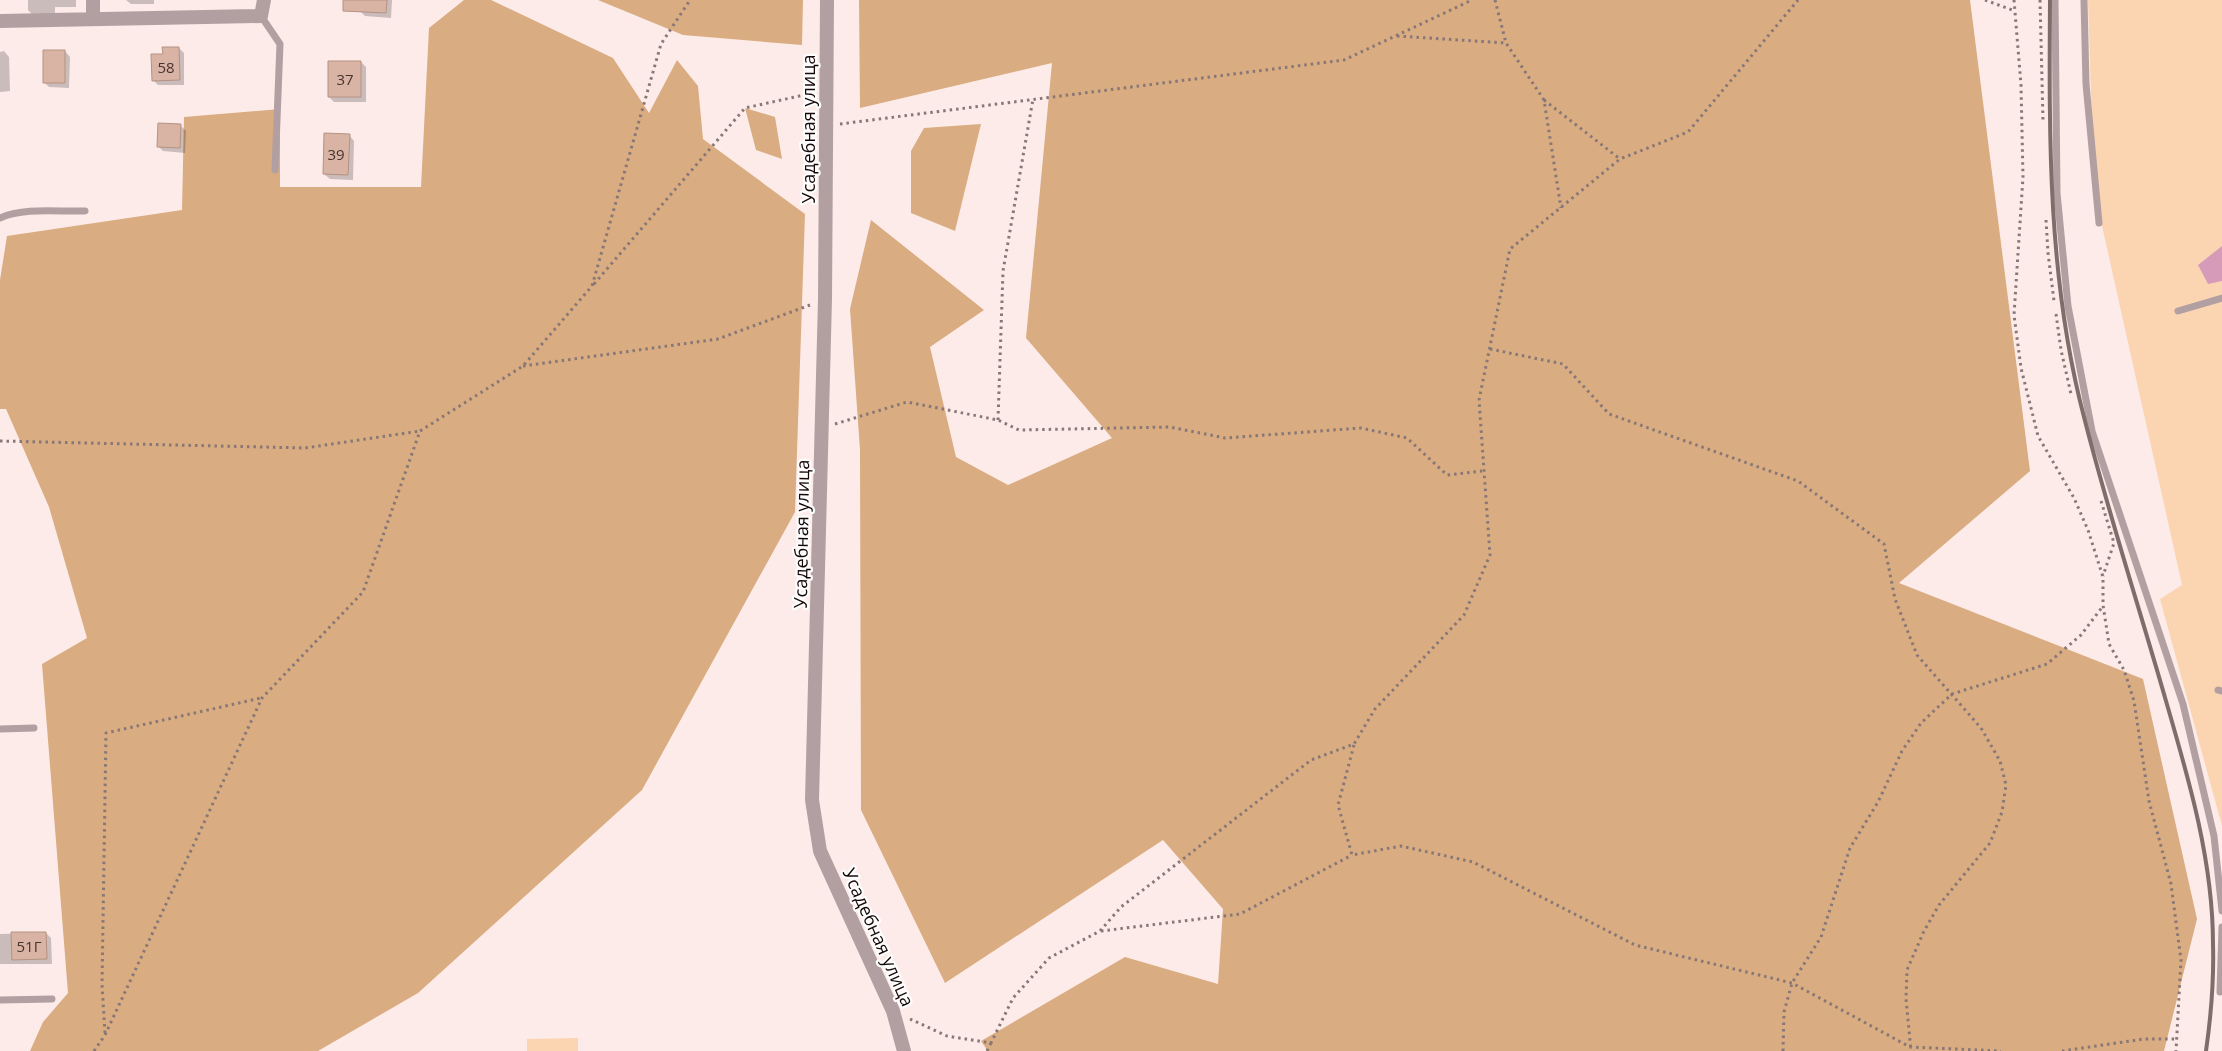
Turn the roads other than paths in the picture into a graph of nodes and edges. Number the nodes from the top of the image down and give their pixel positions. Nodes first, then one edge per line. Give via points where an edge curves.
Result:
1 (93, 0) edge
2 (264, 0) edge
3 (827, 0) edge
4 (2055, 0) edge
5 (2084, 0) edge
6 (261, 16) junction
7 (93, 19) junction
8 (0, 21) edge
9 (275, 170) dead end
10 (85, 211) dead end
11 (0, 218) edge
12 (2099, 223) dead end
13 (2222, 298) edge
14 (2178, 311) dead end
15 (34, 728) dead end
16 (0, 729) edge
17 (2222, 911) edge
18 (2222, 927) edge
19 (2220, 992) dead end
20 (52, 999) dead end
21 (0, 1000) edge
22 (904, 1051) edge

1 - 7 street
2 - 6 street
3 - 22 street, Усадебная улица via 825,299 812,800 820,851 893,1011
4 - 17 lane via 2057,193 2068,306 2092,431 2183,704 2214,836
5 - 12 lane via 2086,84
6 - 7 street
6 - 9 lane via 280,44
7 - 8 street
10 - 11 lane via 26,212
13 - 14 lane
15 - 16 lane
18 - 19 lane
20 - 21 lane

